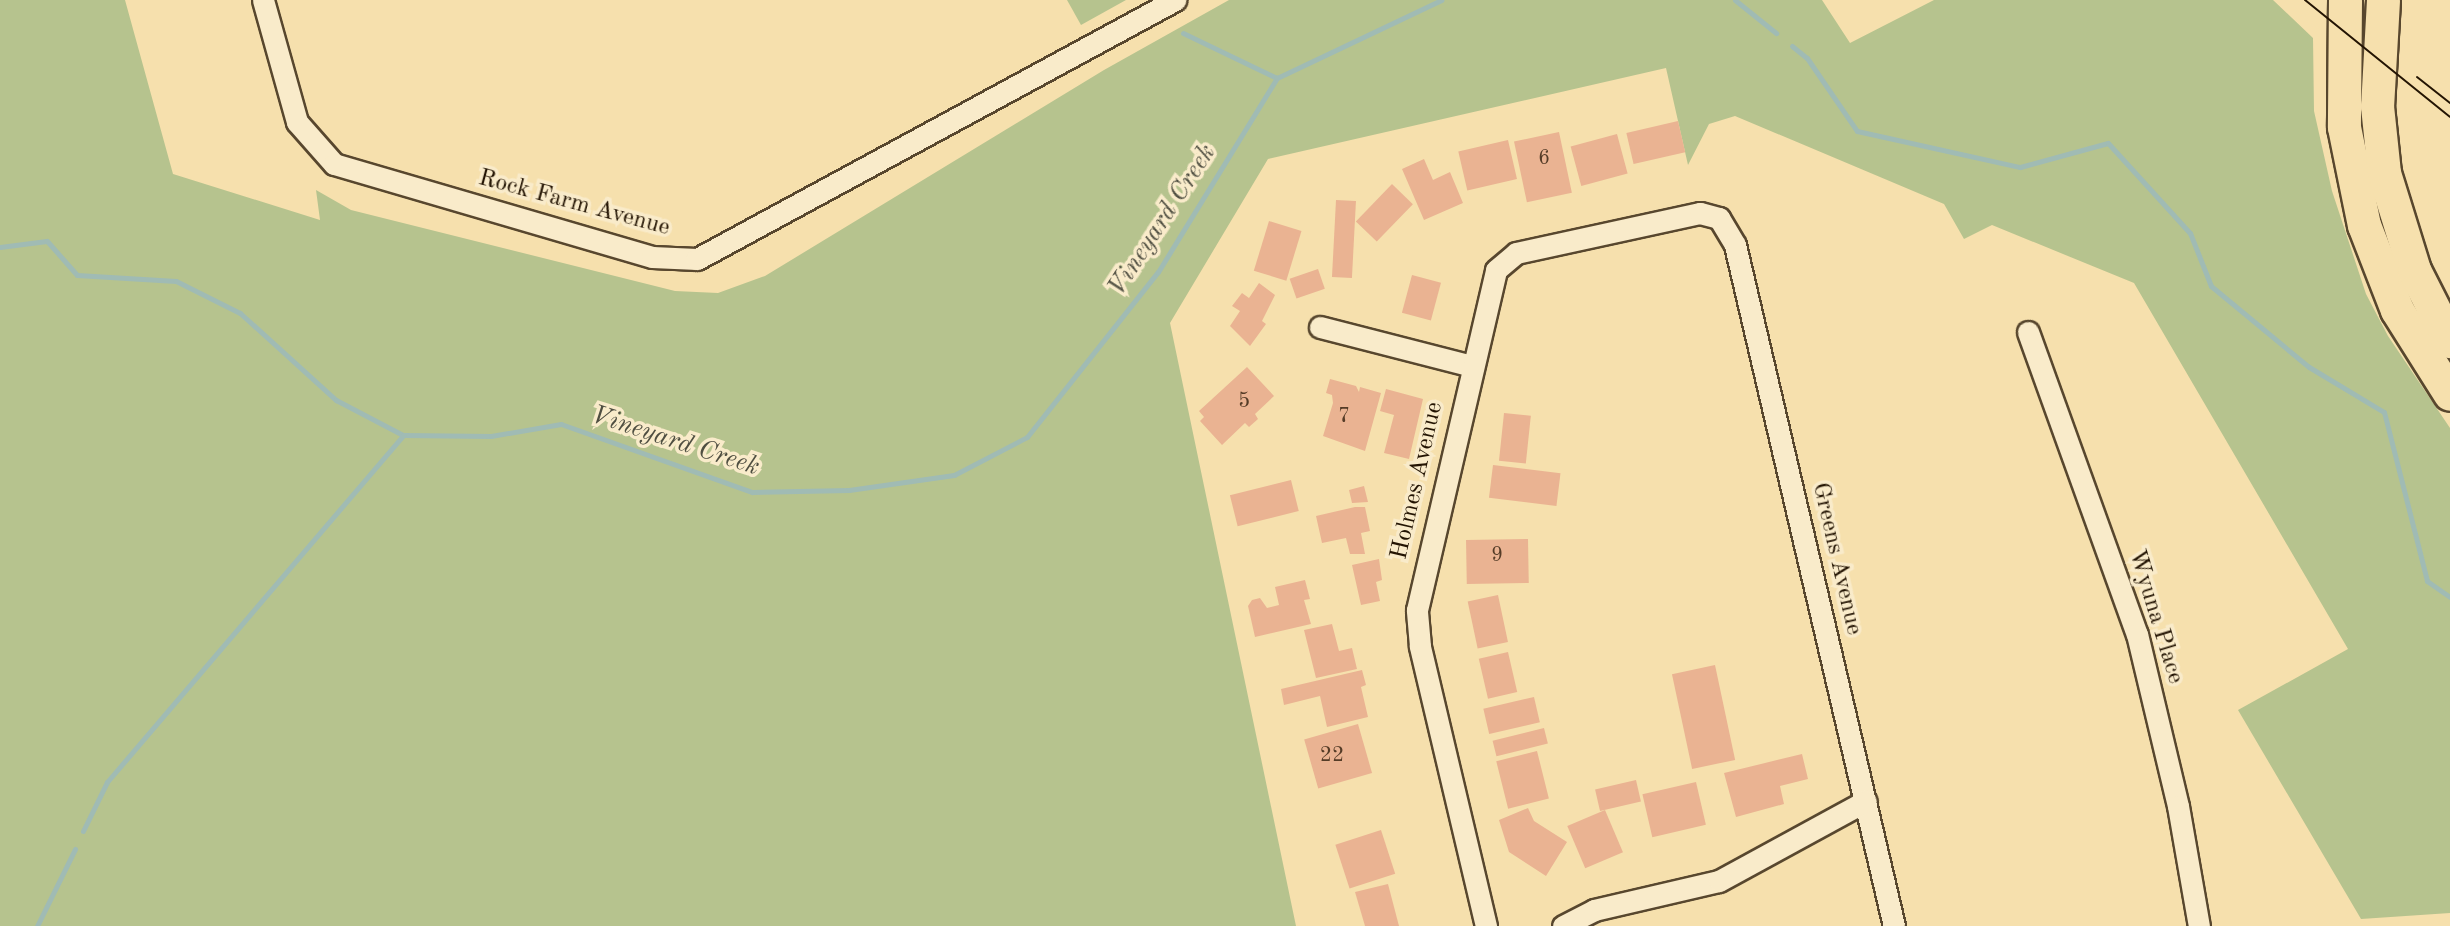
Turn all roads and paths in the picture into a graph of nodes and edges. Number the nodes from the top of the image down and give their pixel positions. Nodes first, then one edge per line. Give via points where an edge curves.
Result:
1 (263, 0) edge
2 (1175, 0) edge
3 (2345, 0) edge
4 (2383, 0) edge
5 (1711, 214) joint
6 (1320, 327) dead end
7 (2028, 332) dead end
8 (2450, 341) edge
9 (1472, 366) junction
10 (2450, 394) edge
11 (1866, 801) junction
12 (1486, 926) edge
13 (1563, 926) edge
14 (1894, 926) edge
15 (2199, 926) edge

1 - 2 street, Rock Farm Avenue via 297,122 334,164 652,257 697,259
3 - 10 main road via 2344,127 2364,225 2397,310
4 - 8 main road via 2377,106 2384,173 2414,270
5 - 9 street, Holmes Avenue via 1688,214 1508,257 1496,270
5 - 11 street, Greens Avenue via 1726,224 1735,244
6 - 9 street
7 - 15 street, Wyuna Place via 2137,634 2178,806
9 - 12 street, Holmes Avenue via 1420,592 1418,628
11 - 13 street via 1719,881 1594,910
11 - 14 street, Greens Avenue

